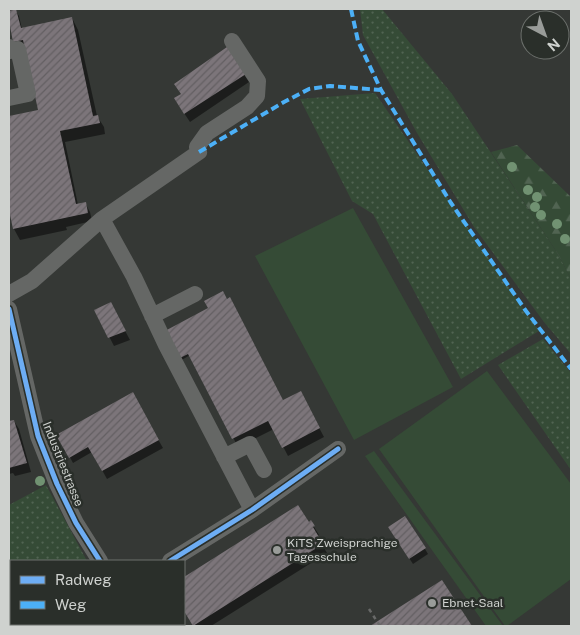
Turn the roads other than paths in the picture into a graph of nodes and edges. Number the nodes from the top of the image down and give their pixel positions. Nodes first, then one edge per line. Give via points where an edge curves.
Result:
1 (232, 41) dead end
2 (9, 47) edge
3 (9, 98) edge
4 (102, 219) junction
5 (9, 294) edge
6 (195, 294) dead end
7 (9, 310) edge
8 (152, 316) junction
9 (338, 449) dead end
10 (224, 456) junction
11 (264, 470) dead end
12 (252, 510) junction
13 (99, 560) edge
14 (172, 560) edge

1 - 4 street via 258,81 257,96 247,107 207,133 197,148 199,152
2 - 3 street via 10,52 18,50 28,94
4 - 5 street via 32,281
4 - 8 street
6 - 8 street
7 - 13 street, Industriestrasse via 38,436 76,523
8 - 10 street
9 - 12 street
10 - 11 street via 250,444
10 - 12 street
12 - 14 street

